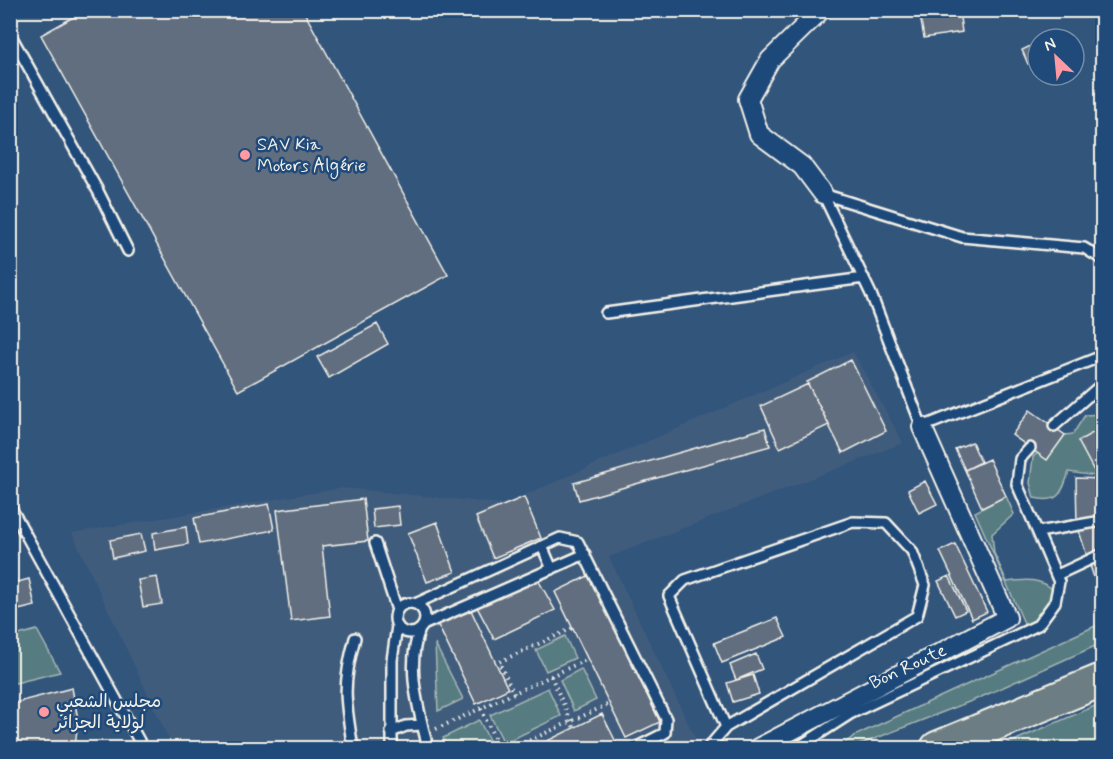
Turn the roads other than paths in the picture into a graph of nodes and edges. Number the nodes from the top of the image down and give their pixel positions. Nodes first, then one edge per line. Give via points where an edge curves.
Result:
1 (821, 10) edge
2 (10, 34) edge
3 (823, 195) junction
4 (128, 251) dead end
5 (1102, 259) edge
6 (864, 278) junction
7 (606, 313) dead end
8 (1102, 356) edge
9 (1102, 384) edge
10 (1054, 426) dead end
11 (922, 427) junction
12 (1030, 448) dead end
13 (10, 506) edge
14 (1102, 521) edge
15 (1038, 532) junction
16 (375, 543) dead end
17 (542, 546) junction
18 (585, 554) junction
19 (1102, 554) edge
20 (552, 569) junction
21 (1057, 574) junction
22 (414, 604) junction
23 (397, 610) junction
24 (397, 626) junction
25 (422, 627) junction
26 (355, 638) dead end
27 (1102, 680) edge
28 (726, 727) junction
29 (423, 729) junction
30 (391, 732) junction
31 (143, 748) edge
32 (353, 748) edge
33 (392, 748) edge
34 (428, 748) edge
35 (635, 748) edge
36 (708, 748) edge
37 (758, 748) edge
38 (797, 748) edge
39 (937, 748) edge

1 - 3 street via 770,60 748,99 759,134 802,166
2 - 4 lane
3 - 5 lane via 962,237 1084,249
3 - 6 lane
6 - 7 lane
6 - 11 lane
8 - 11 lane
9 - 10 lane
11 - 37 street via 1007,618
12 - 15 lane via 1020,459 1017,484
13 - 31 lane
14 - 15 lane
15 - 21 lane
16 - 23 lane
17 - 18 lane via 566,538 578,542
17 - 20 lane
17 - 22 lane
18 - 20 lane
18 - 35 lane via 666,718 665,733
19 - 21 lane
20 - 25 lane
21 - 38 lane, Bon Route via 1058,596 1038,625 850,714
22 - 23 lane
22 - 25 lane via 423,610
23 - 24 lane
24 - 25 lane via 408,633
24 - 30 lane via 392,660
25 - 29 lane via 413,659
26 - 32 lane via 345,684
27 - 39 highway
28 - 28 lane via 669,596 685,580 853,522 886,523 912,551 925,585 917,616
28 - 36 lane
29 - 30 lane via 406,726
29 - 34 lane
30 - 33 lane

